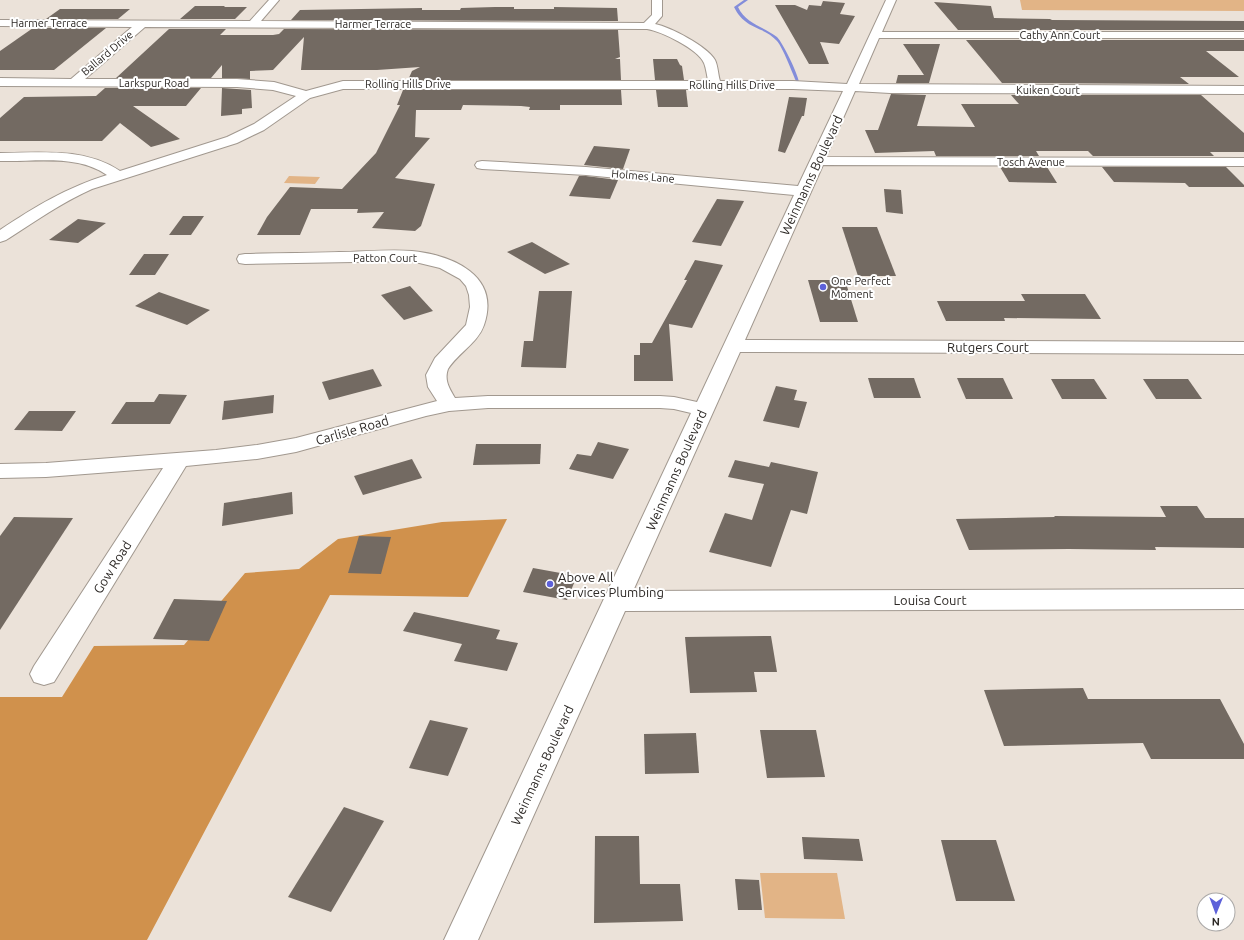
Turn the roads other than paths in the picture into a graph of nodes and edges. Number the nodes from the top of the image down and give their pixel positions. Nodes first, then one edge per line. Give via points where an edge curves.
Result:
1 (274, 0) edge
2 (657, 0) edge
3 (891, 0) edge
4 (0, 23) edge
5 (142, 24) junction
6 (253, 24) junction
7 (646, 26) junction
8 (875, 35) junction
9 (1244, 35) edge
10 (0, 82) edge
11 (73, 83) junction
12 (715, 85) junction
13 (851, 89) junction
14 (1244, 90) edge
15 (306, 95) junction
16 (0, 158) edge
17 (818, 161) junction
18 (1244, 162) edge
19 (482, 165) dead end
20 (119, 176) junction
21 (804, 191) junction
22 (0, 237) edge
23 (245, 259) dead end
24 (732, 346) junction
25 (1244, 348) edge
26 (449, 405) junction
27 (703, 410) junction
28 (179, 460) junction
29 (0, 471) edge
30 (1244, 599) edge
31 (617, 601) junction
32 (44, 674) dead end
33 (461, 940) edge

1 - 6 street
2 - 7 street via 657,16
3 - 8 street, Weinmanns Boulevard
4 - 5 street, Harmer Terrace
5 - 6 street, Harmer Terrace
5 - 11 street, Ballard Drive
6 - 7 street, Harmer Terrace
7 - 12 street, Harmer Terrace via 674,34 709,60
8 - 9 street, Cathy Ann Court
8 - 13 street, Weinmanns Boulevard
10 - 11 street, Larkspur Road
11 - 15 street, Larkspur Road via 243,84 274,86
12 - 13 street, Rolling Hills Drive via 793,85
12 - 15 street, Rolling Hills Drive via 356,84 330,87
13 - 14 street, Kuiken Court
13 - 17 street, Weinmanns Boulevard
15 - 20 street, Rolling Hills Drive via 259,128 246,134
16 - 20 street via 89,160
17 - 18 street, Tosch Avenue
17 - 21 street, Weinmanns Boulevard
19 - 21 street, Holmes Lane via 586,171
20 - 22 street, Rolling Hills Drive via 70,193
21 - 24 street, Weinmanns Boulevard
23 - 26 street, Patton Court via 411,256 438,260 460,270 476,290 479,302 478,317 474,328 436,373 436,381
24 - 25 street, Rutgers Court
24 - 27 street, Weinmanns Boulevard
26 - 27 street, Carlisle Road via 488,402 660,402
26 - 28 street, Carlisle Road via 296,445 237,455
27 - 31 street, Weinmanns Boulevard
28 - 29 street, Carlisle Road
28 - 32 street, Gow Road
30 - 31 street, Louisa Court
31 - 33 street, Weinmanns Boulevard

